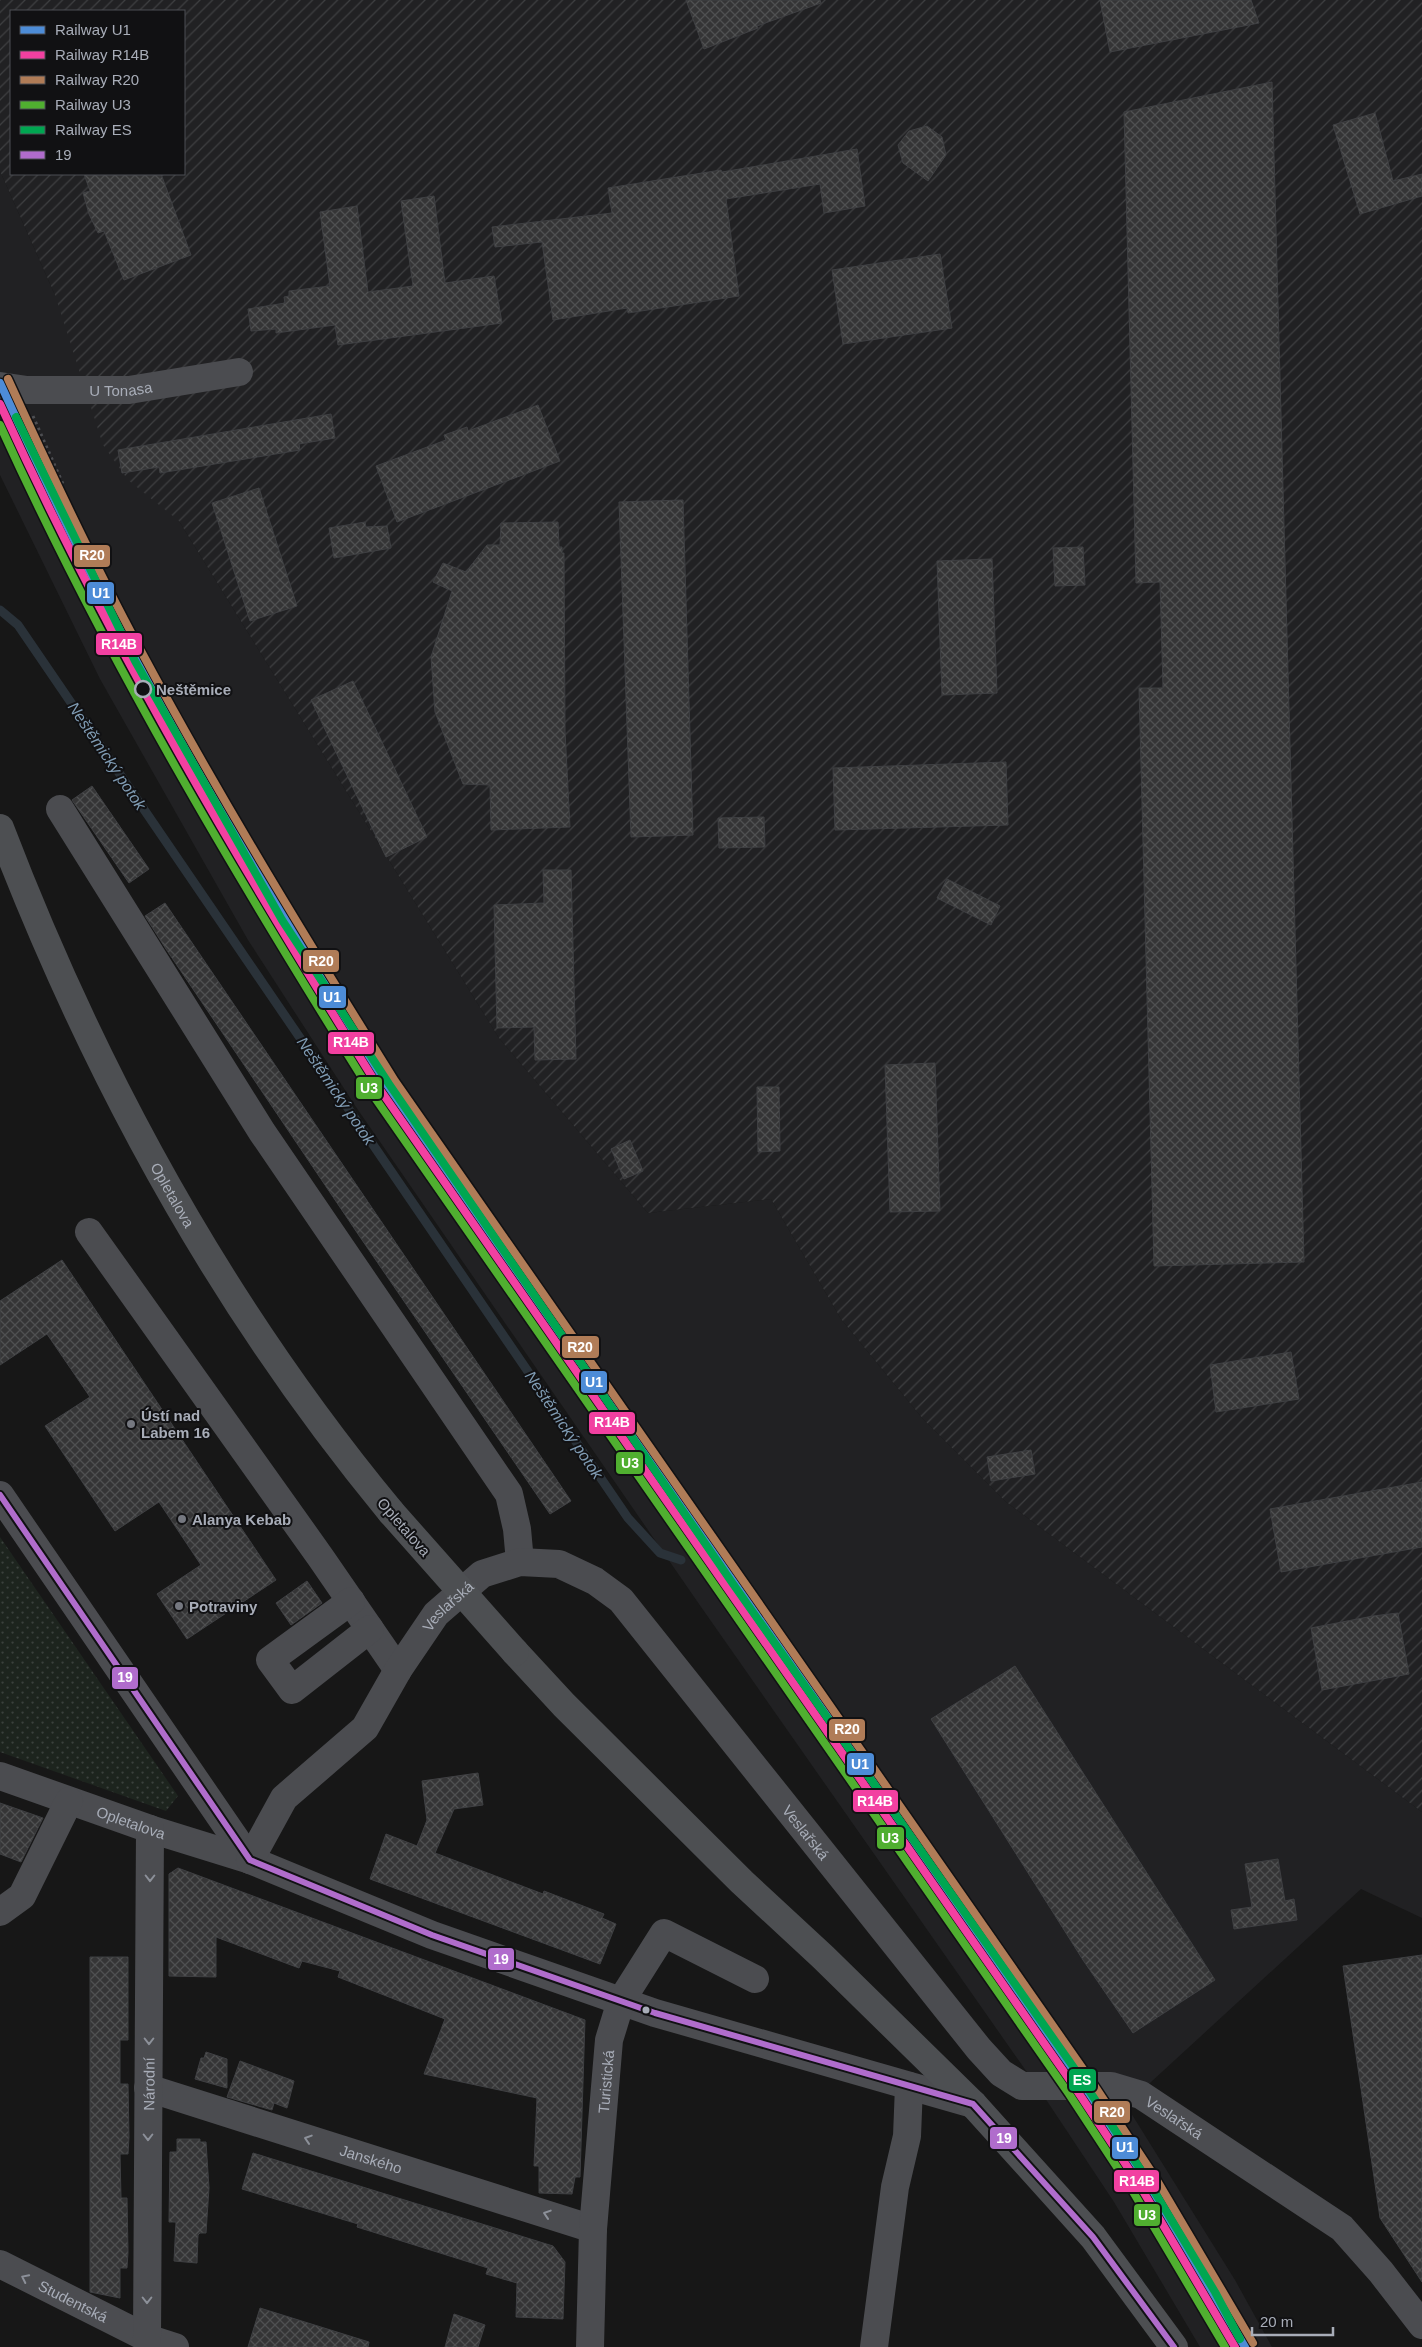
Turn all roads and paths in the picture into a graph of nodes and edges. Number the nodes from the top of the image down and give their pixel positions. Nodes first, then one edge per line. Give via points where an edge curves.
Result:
1 (240, 372) dead end
2 (10, 388) edge
3 (62, 484) dead end
4 (60, 809) dead end
5 (0, 828) edge
6 (89, 1232) dead end
7 (0, 1495) edge
8 (520, 1562) junction
9 (351, 1601) junction
10 (370, 1630) junction
11 (398, 1670) junction
12 (0, 1776) edge
13 (69, 1801) junction
14 (150, 1830) junction
15 (250, 1860) junction
16 (0, 1912) edge
17 (755, 1979) dead end
18 (621, 2001) junction
19 (910, 2086) junction
20 (148, 2088) junction
21 (973, 2104) junction
22 (593, 2229) junction
23 (0, 2264) edge
24 (1422, 2325) edge
25 (147, 2338) junction
26 (174, 2347) edge
27 (590, 2347) edge
28 (874, 2347) edge
29 (1174, 2347) edge

1 - 2 street, U Tonasa via 129,390
2 - 3 path
4 - 8 street via 262,1132 509,1494
5 - 21 main road, Opletalova, bridge via 28,901 89,1035 195,1234 297,1390 357,1471 564,1705
6 - 9 street
7 - 15 street
8 - 11 street, Veslařská via 482,1574 436,1614
8 - 24 street, Veslařská via 558,1564 595,1581 621,1600 1001,2073 1022,2086 1111,2086 1141,2094 1342,2228
9 - 10 street
9 - 10 street via 270,1660 292,1690
10 - 11 street
11 - 15 street, Veslařská via 365,1728 284,1798
12 - 13 street, Opletalova
13 - 14 street, Opletalova
13 - 16 street via 22,1896
14 - 15 street, Opletalova
14 -> 20 street, Národní
15 - 18 street, Opletalova via 432,1934
17 - 18 street, Turistická via 664,1933
18 - 19 street, Opletalova
18 - 22 street, Turistická via 609,2040
19 - 21 street, Opletalova
19 - 28 street via 907,2136 895,2187
22 -> 20 street, Janského
20 -> 25 street, Národní
21 - 29 main road, Opletalova via 1093,2237
22 - 27 street, Turistická
25 -> 23 street, Studentská
25 - 26 street, Studentská

